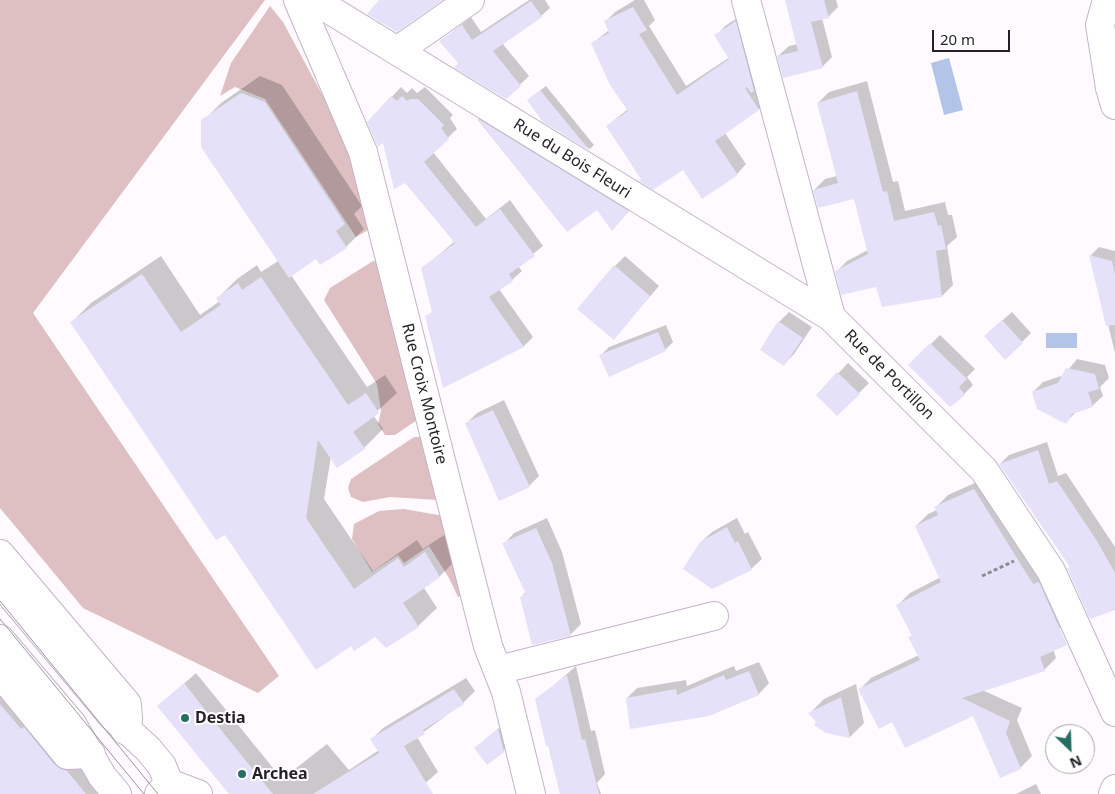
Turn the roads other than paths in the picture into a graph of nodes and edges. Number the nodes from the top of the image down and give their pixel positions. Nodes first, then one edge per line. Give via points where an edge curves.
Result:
1 (298, 0) edge
2 (314, 0) edge
3 (470, 0) edge
4 (746, 0) edge
5 (1107, 0) edge
6 (397, 51) junction
7 (1115, 105) edge
8 (830, 317) junction
9 (0, 554) edge
10 (0, 582) edge
11 (714, 616) dead end
12 (0, 639) edge
13 (498, 670) junction
14 (0, 673) edge
15 (1115, 712) edge
16 (125, 730) junction
17 (91, 754) junction
18 (1115, 789) edge
19 (169, 790) edge
20 (117, 794) edge
21 (198, 794) edge
22 (531, 794) edge
23 (1113, 794) edge

1 - 13 street, Rue Croix Montoire via 363,152 479,611
2 - 6 street, Rue du Bois Fleuri
3 - 6 street
4 - 8 street, Rue de Portillon
5 - 7 street via 1100,25
6 - 8 street, Rue du Bois Fleuri
8 - 15 street, Rue de Portillon via 984,470 1051,571
9 - 16 street via 127,704
10 - 16 street
11 - 13 street
12 - 17 street via 72,724
13 - 22 street, Rue Croix Montoire
14 - 17 street via 67,755
16 - 19 street via 162,766
17 - 20 street via 102,776
18 - 23 street
19 - 21 street

